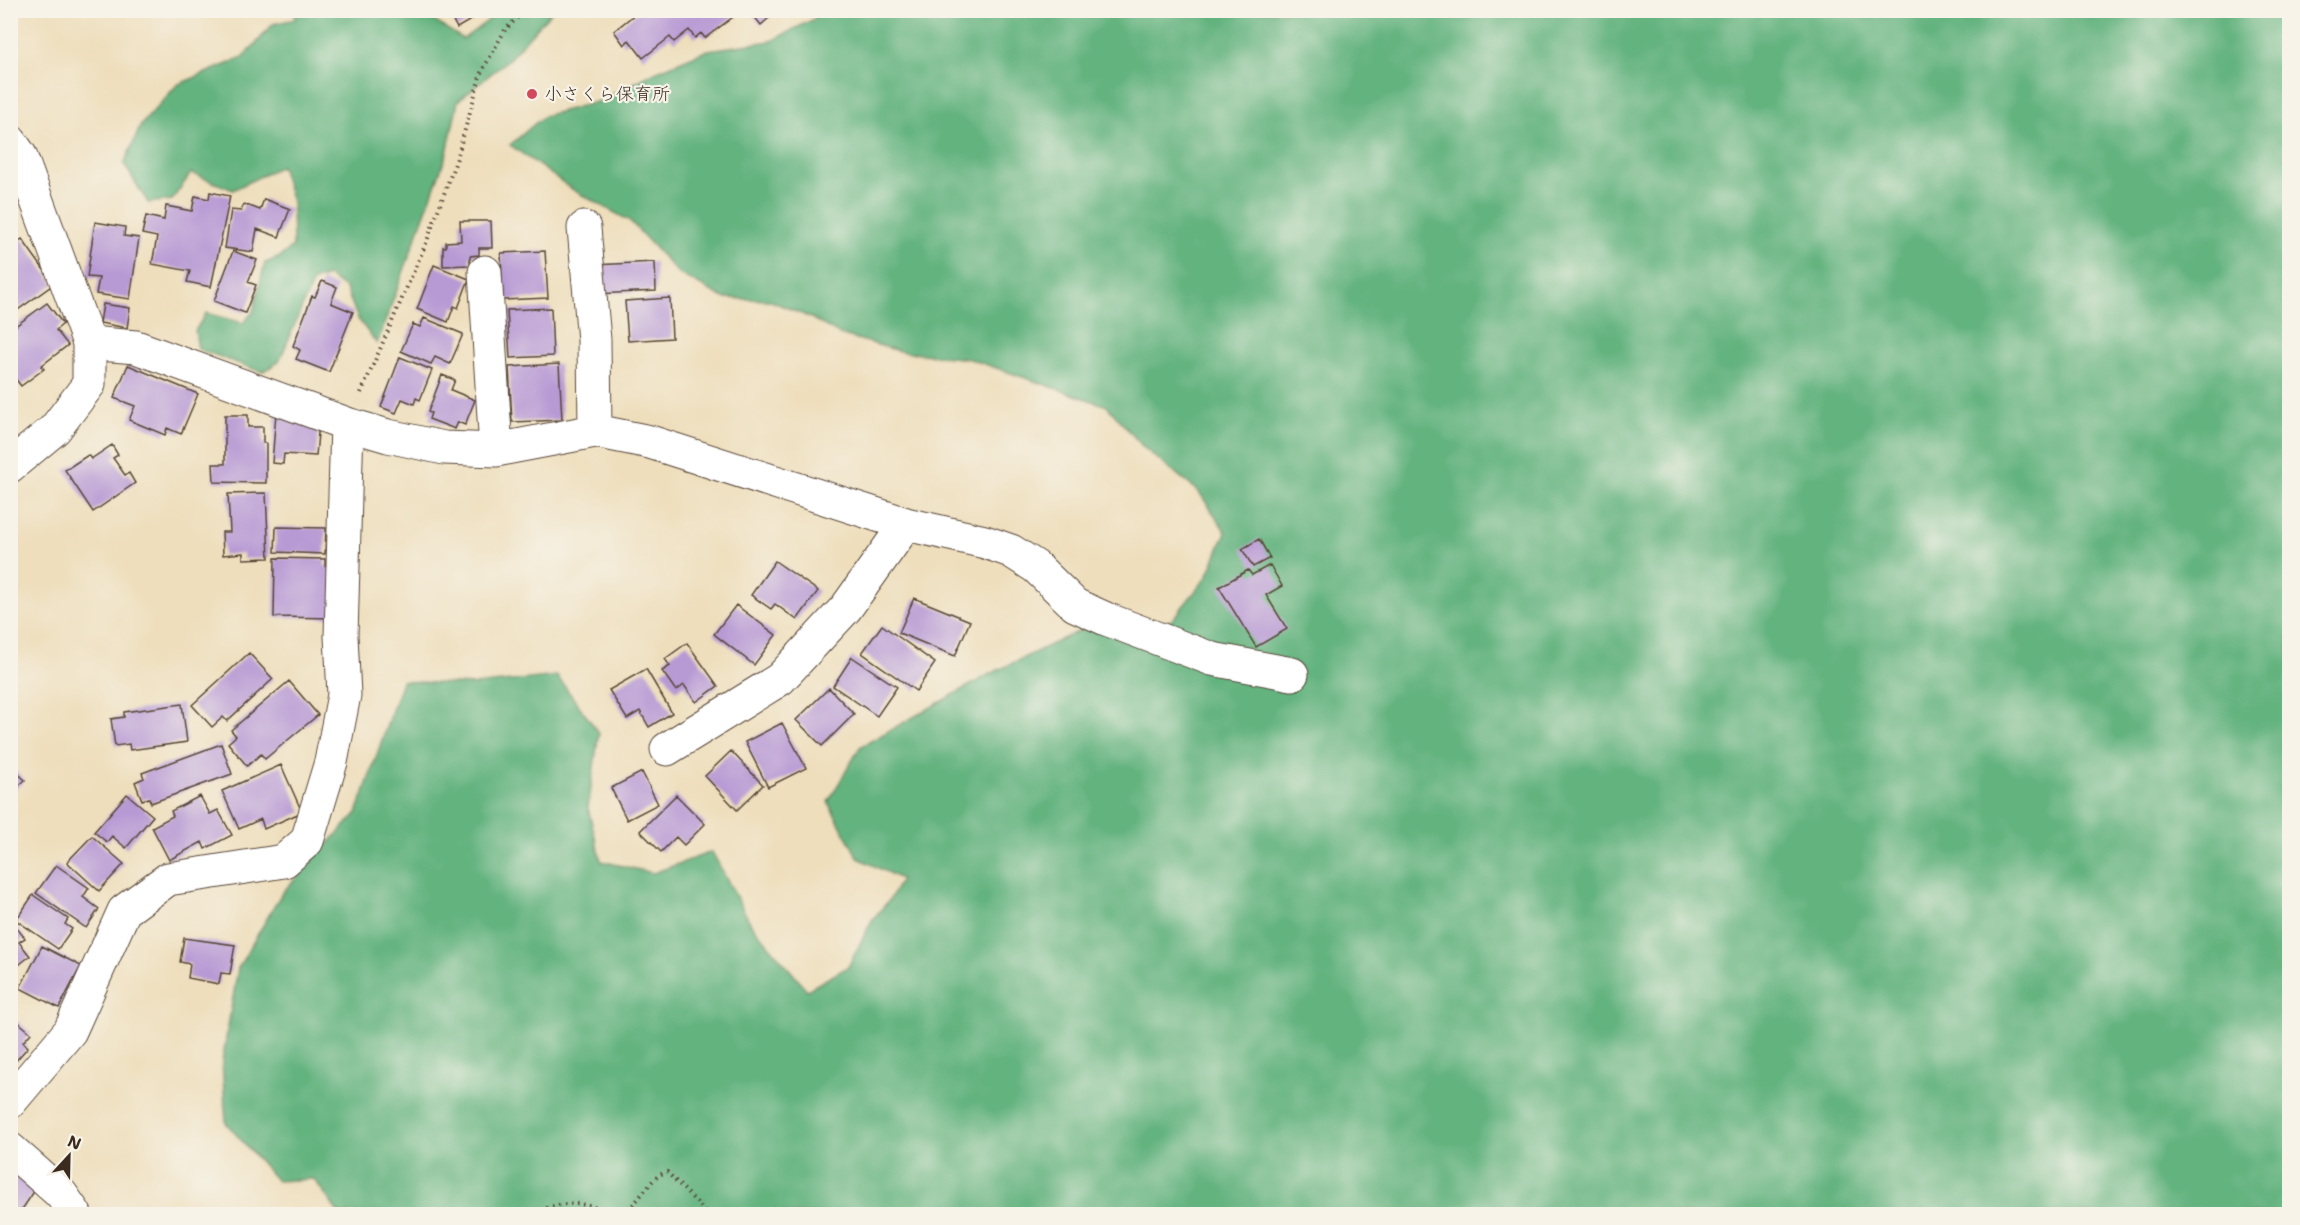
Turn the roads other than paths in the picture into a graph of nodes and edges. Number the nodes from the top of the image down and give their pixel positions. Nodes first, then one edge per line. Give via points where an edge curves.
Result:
1 (10, 141) edge
2 (584, 228) dead end
3 (485, 272) dead end
4 (89, 343) junction
5 (347, 424) junction
6 (595, 431) junction
7 (496, 450) junction
8 (10, 466) edge
9 (906, 524) junction
10 (1292, 674) dead end
11 (667, 749) dead end
12 (10, 1102) edge
13 (10, 1149) edge
14 (60, 1208) edge

1 - 4 street via 20,155
2 - 6 street via 594,340
3 - 7 street
4 - 5 street via 136,347
4 - 8 street via 89,384 55,429
5 - 7 street via 444,448
5 - 12 street via 341,636 344,695 331,762 307,841 284,861 168,879 124,911 70,1031
6 - 7 street
6 - 9 street via 650,442
9 - 10 street via 1011,551 1036,567 1075,605 1106,619 1212,659
9 - 11 street via 846,608 780,679
13 - 14 street

